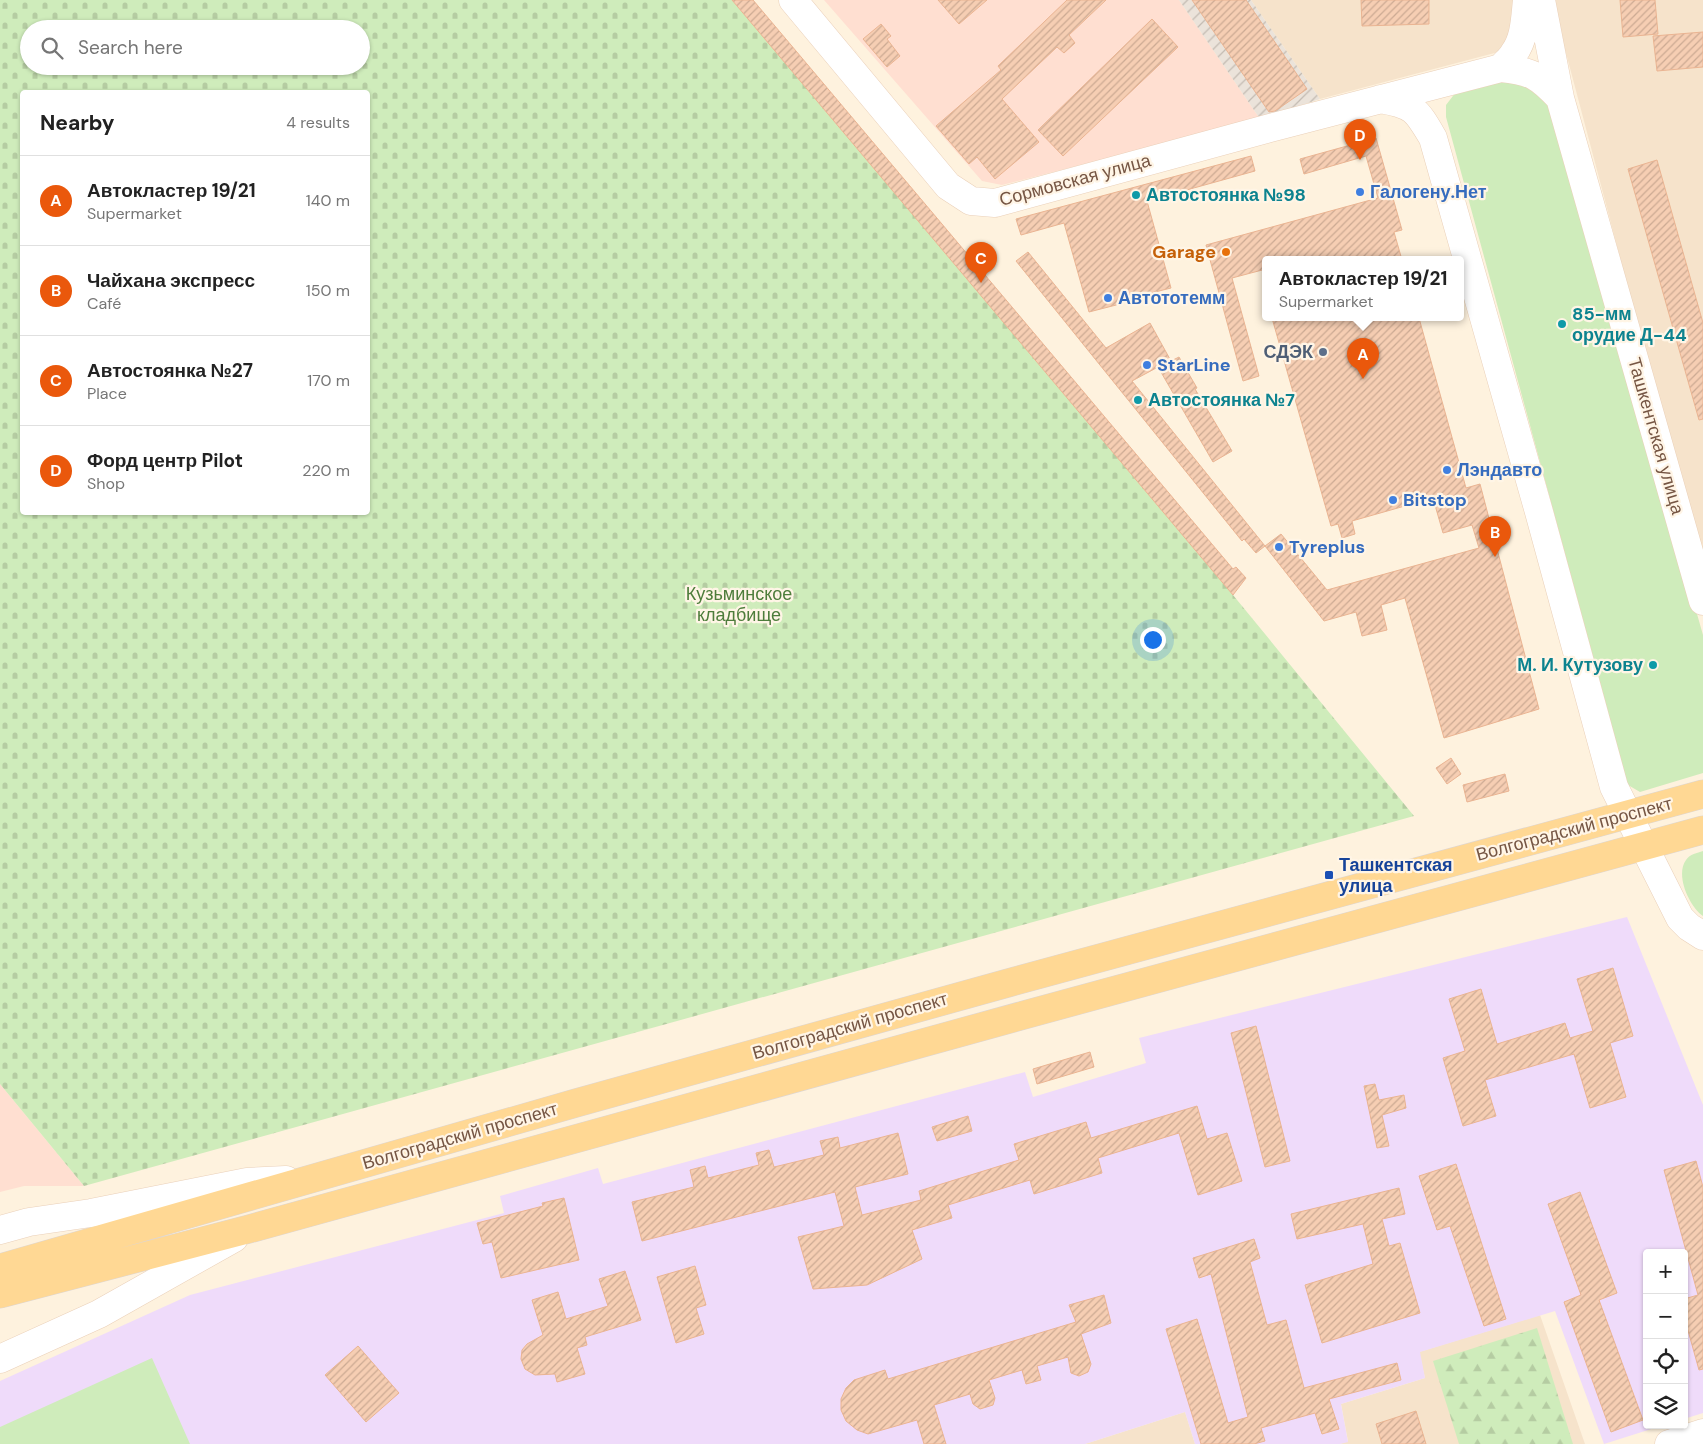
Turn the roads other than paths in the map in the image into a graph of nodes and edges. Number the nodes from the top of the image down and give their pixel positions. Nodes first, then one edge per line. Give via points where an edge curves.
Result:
1 (793, 0) edge
2 (1527, 0) edge
3 (1541, 0) edge
4 (1501, 68) junction
5 (1464, 78) junction
6 (1560, 98) junction
7 (1380, 99) junction
8 (1433, 138) junction
9 (1703, 600) edge
10 (1703, 794) edge
11 (1627, 814) junction
12 (1703, 830) edge
13 (1644, 846) junction
14 (1703, 936) edge
15 (315, 1178) junction
16 (249, 1229) junction
17 (0, 1230) edge
18 (0, 1268) edge
19 (0, 1294) edge
20 (0, 1359) edge
21 (1703, 1433) edge
22 (1669, 1444) edge

1 - 7 main road, Сормовская улица via 948,186 971,201 995,203
2 - 4 main road via 1521,40 1515,53
3 - 6 main road, Ташкентская улица
4 - 5 main road
4 - 6 main road via 1536,75
5 - 7 main road
5 - 8 main road via 1442,99
6 - 9 main road, Ташкентская улица
7 - 8 main road via 1412,108
8 - 11 main road via 1614,787
10 - 11 main road, Волгоградский проспект
11 - 13 main road
11 - 15 main road, Волгоградский проспект via 1008,983
12 - 13 main road, Волгоградский проспект
13 - 14 main road via 1680,918
13 - 16 main road, Волгоградский проспект
15 - 17 main road via 246,1182
15 - 18 main road, Волгоградский проспект
16 - 19 main road, Волгоградский проспект
16 - 20 main road via 99,1314
21 - 22 main road

